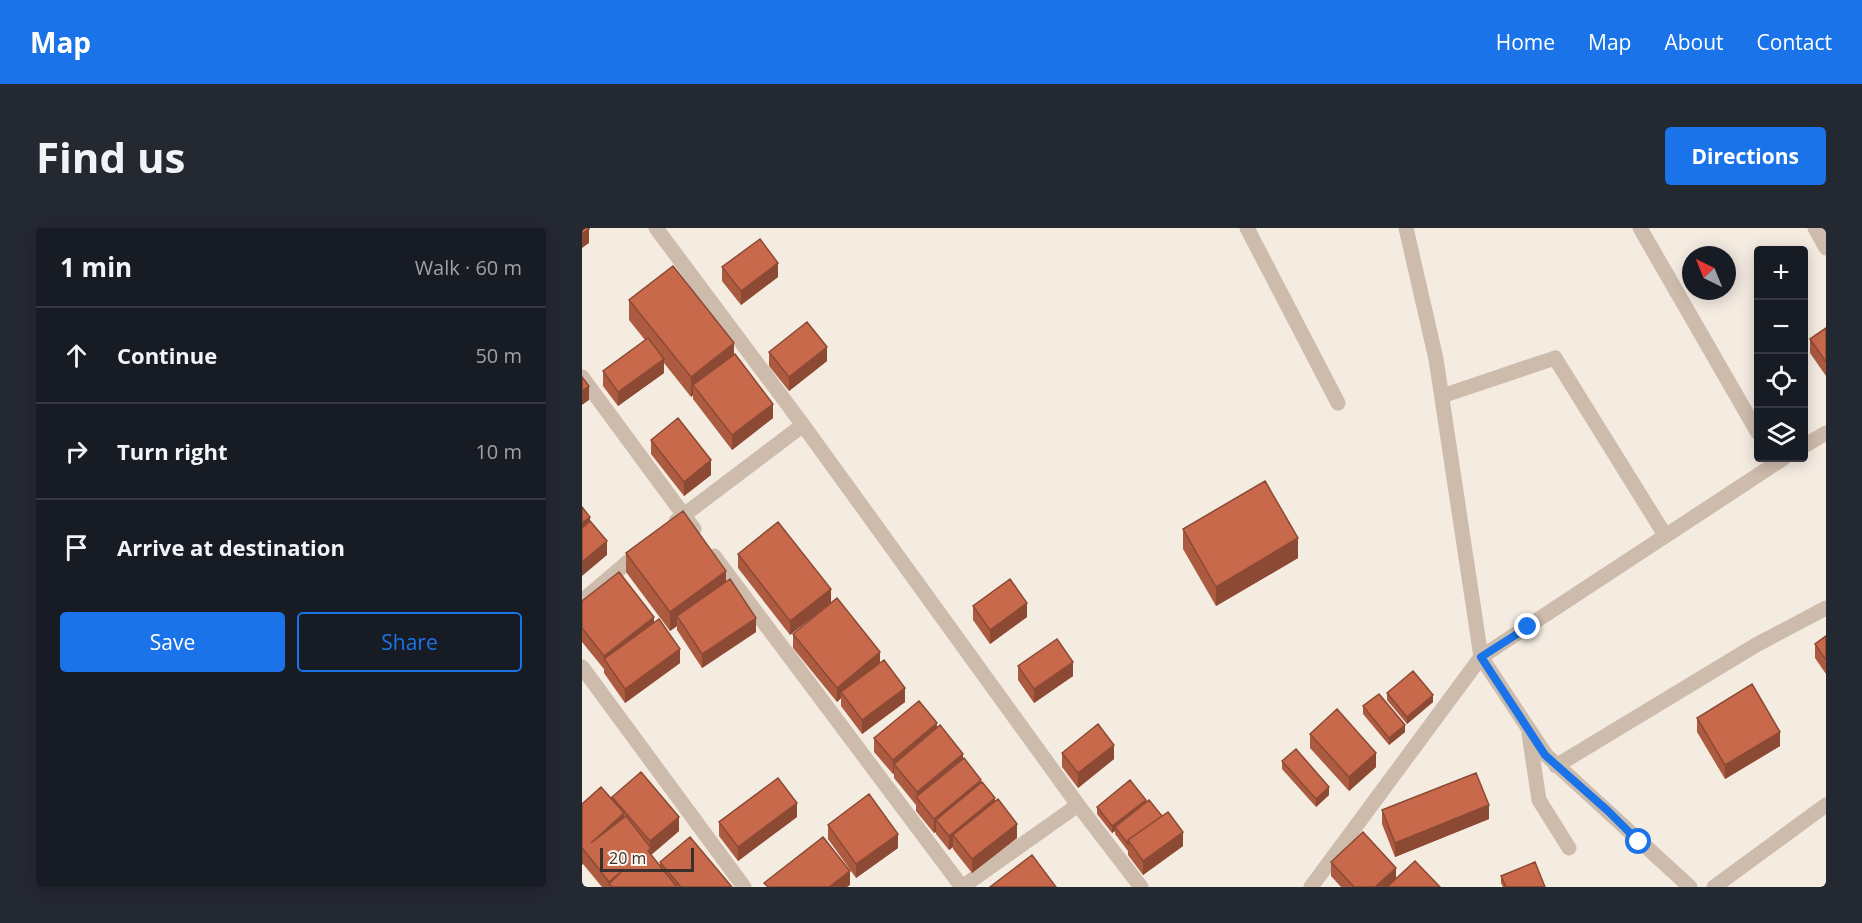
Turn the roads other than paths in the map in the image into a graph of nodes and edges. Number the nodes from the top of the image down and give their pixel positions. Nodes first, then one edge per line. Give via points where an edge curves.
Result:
1 (656, 228) edge
2 (1247, 228) edge
3 (1406, 228) edge
4 (1640, 228) edge
5 (1815, 228) edge
6 (1826, 248) edge
7 (582, 377) edge
8 (1442, 396) junction
9 (1338, 403) dead end
10 (803, 425) junction
11 (1754, 426) edge
12 (1826, 433) edge
13 (1808, 443) edge
14 (1773, 462) edge
15 (683, 514) junction
16 (666, 529) edge
17 (1665, 535) junction
18 (650, 543) edge
19 (582, 600) edge
20 (1826, 608) edge
21 (1481, 657) junction
22 (582, 667) edge
23 (1528, 728) junction
24 (1556, 766) junction
25 (1826, 805) edge
26 (1078, 806) junction
27 (1569, 848) dead end
28 (744, 887) edge
29 (962, 887) edge
30 (1141, 887) edge
31 (1311, 887) edge
32 (1690, 887) edge
33 (1714, 887) edge

1 - 10 street
2 - 9 street
3 - 8 street
4 - 11 street
5 - 6 street
7 - 15 street
8 - 17 street via 1555,358
8 - 21 street
10 - 15 street
10 - 26 street
12 - 13 street
14 - 17 street
15 - 16 street
15 - 29 street
17 - 21 street
18 - 19 street
20 - 24 street via 1756,645
21 - 23 street
21 - 31 street
22 - 28 street
23 - 24 street
23 - 27 street via 1539,800
24 - 32 street
25 - 33 street
26 - 29 street
26 - 30 street

